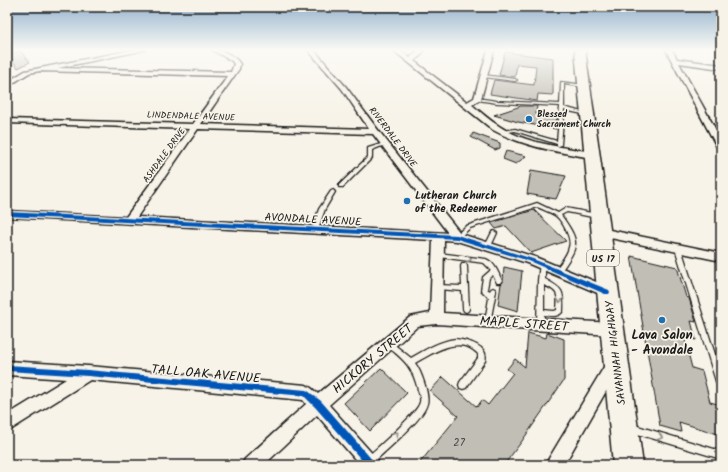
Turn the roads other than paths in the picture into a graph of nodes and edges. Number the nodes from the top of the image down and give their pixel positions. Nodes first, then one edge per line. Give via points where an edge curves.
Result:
1 (27, 72) edge
2 (156, 72) edge
3 (330, 72) edge
4 (424, 72) edge
5 (485, 72) edge
6 (582, 72) edge
7 (680, 72) edge
8 (233, 74) joint
9 (484, 76) junction
10 (515, 80) dead end
11 (7, 85) edge
12 (584, 86) junction
13 (477, 99) junction
14 (467, 105) junction
15 (562, 106) junction
16 (587, 114) junction
17 (7, 121) edge
18 (196, 126) junction
19 (375, 132) junction
20 (385, 144) junction
21 (559, 146) junction
22 (721, 147) edge
23 (592, 155) junction
24 (341, 186) dead end
25 (333, 192) dead end
26 (7, 214) edge
27 (558, 215) junction
28 (130, 219) junction
29 (600, 224) junction
30 (315, 229) junction
31 (494, 233) dead end
32 (439, 235) junction
33 (457, 237) junction
34 (488, 246) junction
35 (678, 248) junction
36 (706, 254) junction
37 (439, 255) junction
38 (721, 257) edge
39 (542, 264) junction
40 (464, 266) dead end
41 (721, 266) edge
42 (494, 271) junction
43 (558, 271) junction
44 (541, 280) junction
45 (497, 281) dead end
46 (438, 287) junction
47 (465, 289) junction
48 (607, 292) junction
49 (466, 309) dead end
50 (436, 318) junction
51 (540, 318) junction
52 (488, 321) junction
53 (612, 329) junction
54 (389, 343) junction
55 (411, 362) junction
56 (616, 362) junction
57 (7, 368) edge
58 (88, 373) junction
59 (463, 385) dead end
60 (721, 385) edge
61 (318, 404) junction
62 (7, 424) edge
63 (623, 426) junction
64 (721, 455) edge
65 (369, 463) edge
66 (252, 465) edge
67 (554, 465) edge
68 (628, 465) edge

1 - 11 street
2 - 8 street
3 - 19 street, RIVERDALE DRIVE
4 - 14 street
5 - 9 street
6 - 12 highway, SAVANNAH HIGHWAY / US 17
7 - 22 street
8 - 18 street, ASHDALE DRIVE
9 - 10 lane
9 - 13 street
12 - 15 lane via 562,83
12 - 16 highway, SAVANNAH HIGHWAY / US 17
13 - 14 street
13 - 15 lane
14 - 21 street via 512,138 534,144
15 - 16 lane
15 - 21 lane
16 - 23 highway, SAVANNAH HIGHWAY / US 17
17 - 18 street, LINDENDALE AVENUE
18 - 19 street, LINDENDALE AVENUE
18 - 28 street, ASHDALE DRIVE
19 - 20 street, RIVERDALE DRIVE
20 - 24 lane via 370,149 370,157
20 - 33 street, RIVERDALE DRIVE
21 - 23 street
23 - 29 highway, SAVANNAH HIGHWAY / US 17
25 - 30 lane via 322,209
26 - 28 street, AVONDALE AVENUE
27 - 29 lane via 566,210
27 - 33 lane via 537,205 468,227
27 - 43 lane via 572,234 573,248
28 - 30 street, AVONDALE AVENUE
29 - 35 street
29 - 48 highway, SAVANNAH HIGHWAY / US 17
30 - 32 street, AVONDALE AVENUE
31 - 34 lane
32 - 33 street, AVONDALE AVENUE
32 - 37 street
33 - 34 street, AVONDALE AVENUE
34 - 39 street, AVONDALE AVENUE
35 - 36 street
35 - 60 lane
36 - 38 street
36 - 41 street
37 -> 42 lane via 486,261 494,267
37 - 46 street
39 - 43 street, AVONDALE AVENUE
39 - 44 lane
40 - 47 lane
42 - 45 lane
42 - 52 lane via 486,277 484,290 494,294
43 - 48 street, AVONDALE AVENUE
44 - 51 lane
44 -> 51 lane via 561,292 560,311
46 - 47 lane
46 - 50 street
47 - 49 lane
48 - 53 highway, SAVANNAH HIGHWAY / US 17
50 - 52 street, MAPLE STREET
50 - 54 street, HICKORY STREET via 415,321
51 - 52 street, MAPLE STREET
51 - 53 street, MAPLE STREET
53 - 56 highway, SAVANNAH HIGHWAY / US 17
54 - 55 lane
54 - 61 street, HICKORY STREET
55 - 59 lane via 452,341 469,344 482,353 482,359
65 -> 55 lane via 423,405 420,381
56 - 63 highway, SAVANNAH HIGHWAY / US 17
56 - 67 street
57 - 58 street, TALL OAK AVENUE
58 - 61 street, TALL OAK AVENUE via 306,393
58 - 62 street
61 - 65 street, TALL OAK AVENUE
61 - 66 street, HICKORY STREET
63 -> 64 lane
63 - 68 highway, SAVANNAH HIGHWAY / US 17

